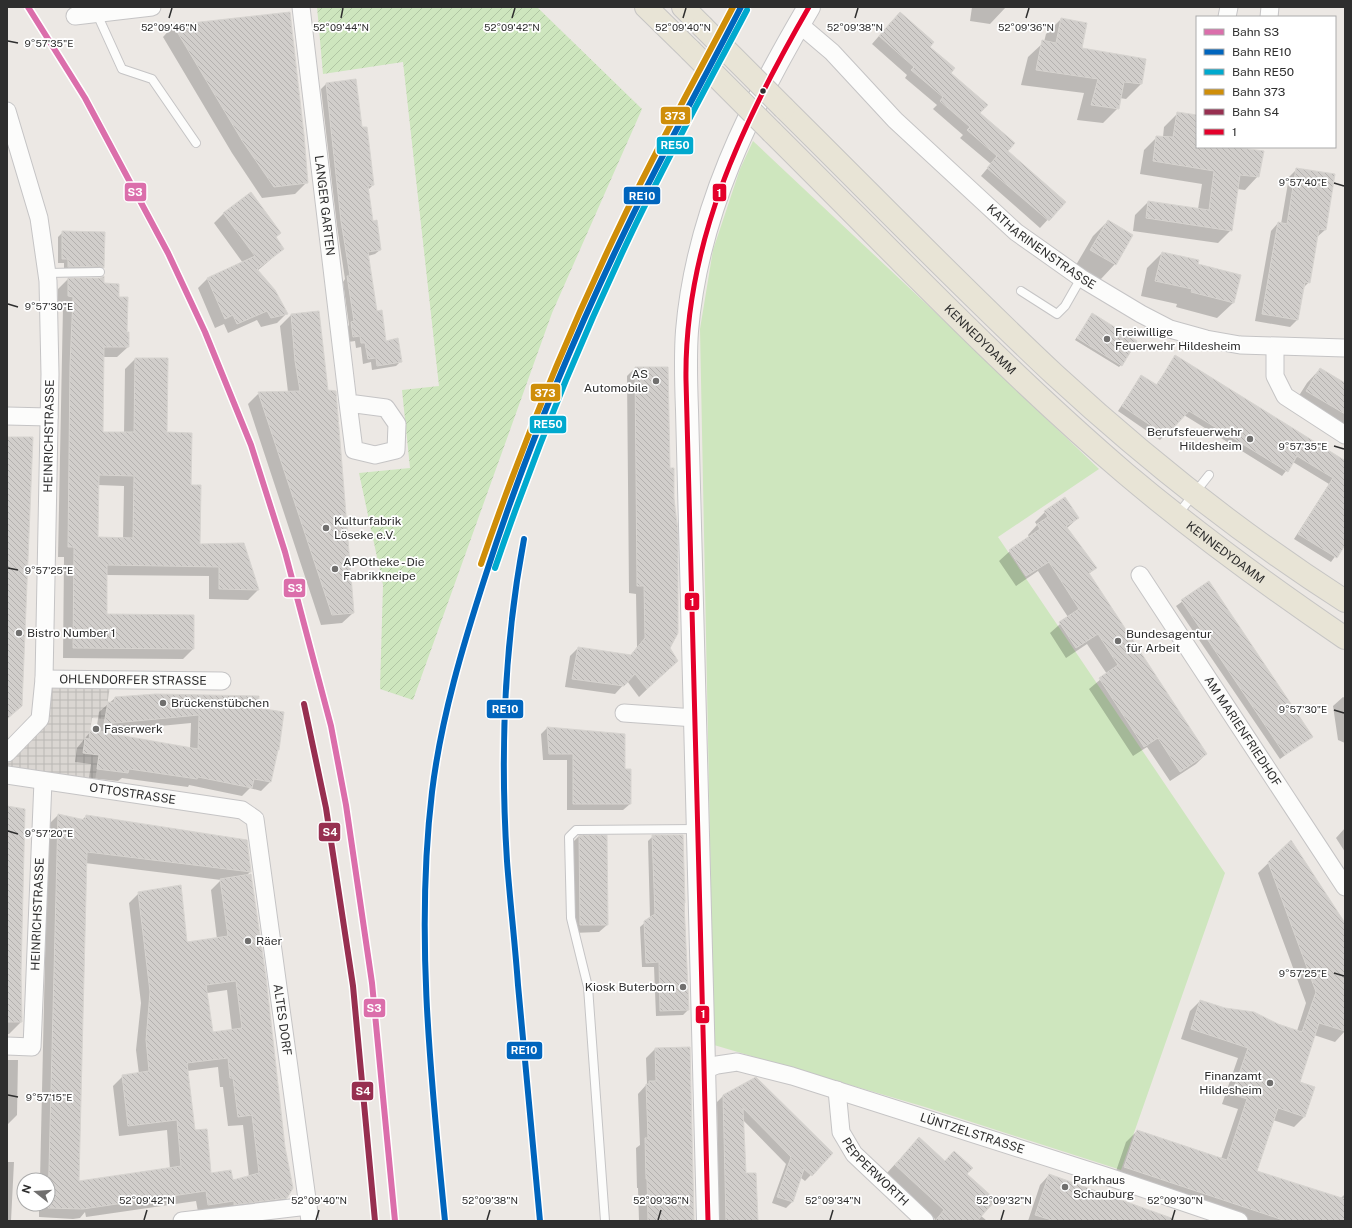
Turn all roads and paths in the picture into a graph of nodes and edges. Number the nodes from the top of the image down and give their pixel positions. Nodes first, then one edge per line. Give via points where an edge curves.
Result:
1 (152, 7) edge
2 (301, 7) edge
3 (646, 7) edge
4 (683, 7) edge
5 (97, 14) junction
6 (74, 16) dead end
7 (804, 16) edge
8 (7, 111) edge
9 (196, 143) dead end
10 (100, 272) dead end
11 (47, 273) junction
12 (1081, 278) junction
13 (1021, 291) dead end
14 (1275, 347) junction
15 (1345, 348) edge
16 (348, 404) dead end
17 (7, 416) edge
18 (49, 418) junction
19 (1345, 434) edge
20 (1209, 475) dead end
21 (1194, 494) junction
22 (1178, 514) junction
23 (1140, 575) dead end
24 (1345, 601) edge
25 (1345, 638) edge
26 (44, 679) junction
27 (222, 682) dead end
28 (624, 713) dead end
29 (695, 718) junction
30 (7, 753) edge
31 (7, 776) edge
32 (43, 781) junction
33 (255, 819) joint
34 (698, 829) junction
35 (1345, 887) edge
36 (7, 1046) edge
37 (704, 1070) junction
38 (837, 1090) junction
39 (309, 1214) edge
40 (182, 1221) edge
41 (605, 1221) edge
42 (708, 1221) edge
43 (925, 1221) edge
44 (1239, 1221) edge

1 - 5 street
2 - 16 street, LANGER GARTEN
3 - 22 main road, KENNEDYDAMM, bridge via 989,348 1127,474
4 - 21 main road, bridge via 1055,375 1144,454
5 - 6 street
5 - 9 lane via 122,69 152,79
7 - 12 street, KATHARINENSTRASSE via 832,52 895,120 1016,232
7 - 29 street via 757,101 729,159 710,214 690,305 687,331 686,410
8 - 11 street, HEINRICHSTRASSE via 39,218
10 - 11 lane
11 - 18 street, HEINRICHSTRASSE
12 - 13 lane via 1065,306 1057,314
12 - 14 street, KATHARINENSTRASSE via 1170,330 1240,345
14 - 15 street, KATHARINENSTRASSE
14 - 19 street via 1275,376 1285,396
17 - 18 street
18 - 26 street, HEINRICHSTRASSE
20 - 21 lane
21 - 22 lane
21 - 24 main road
22 - 25 main road, KENNEDYDAMM via 1285,596
23 - 35 street, AM MARIENFRIEDHOF
26 - 27 street, OHLENDORFER STRASSE
26 - 30 street, HEINRICHSTRASSE via 40,719
28 - 29 street
29 - 34 street
31 - 32 street, OTTOSTRASSE
32 - 33 street, OTTOSTRASSE via 242,810
32 - 36 street, HEINRICHSTRASSE via 32,1047
33 - 39 street, ALTES DORF
34 - 37 street
34 - 41 lane via 576,830 569,837 571,918 588,987
37 - 38 street, LÜNTZELSTRASSE via 737,1062
37 - 42 street
38 - 43 street, PEPPERWORTH via 841,1132 854,1154
38 - 44 street, LÜNTZELSTRASSE
39 - 40 street

